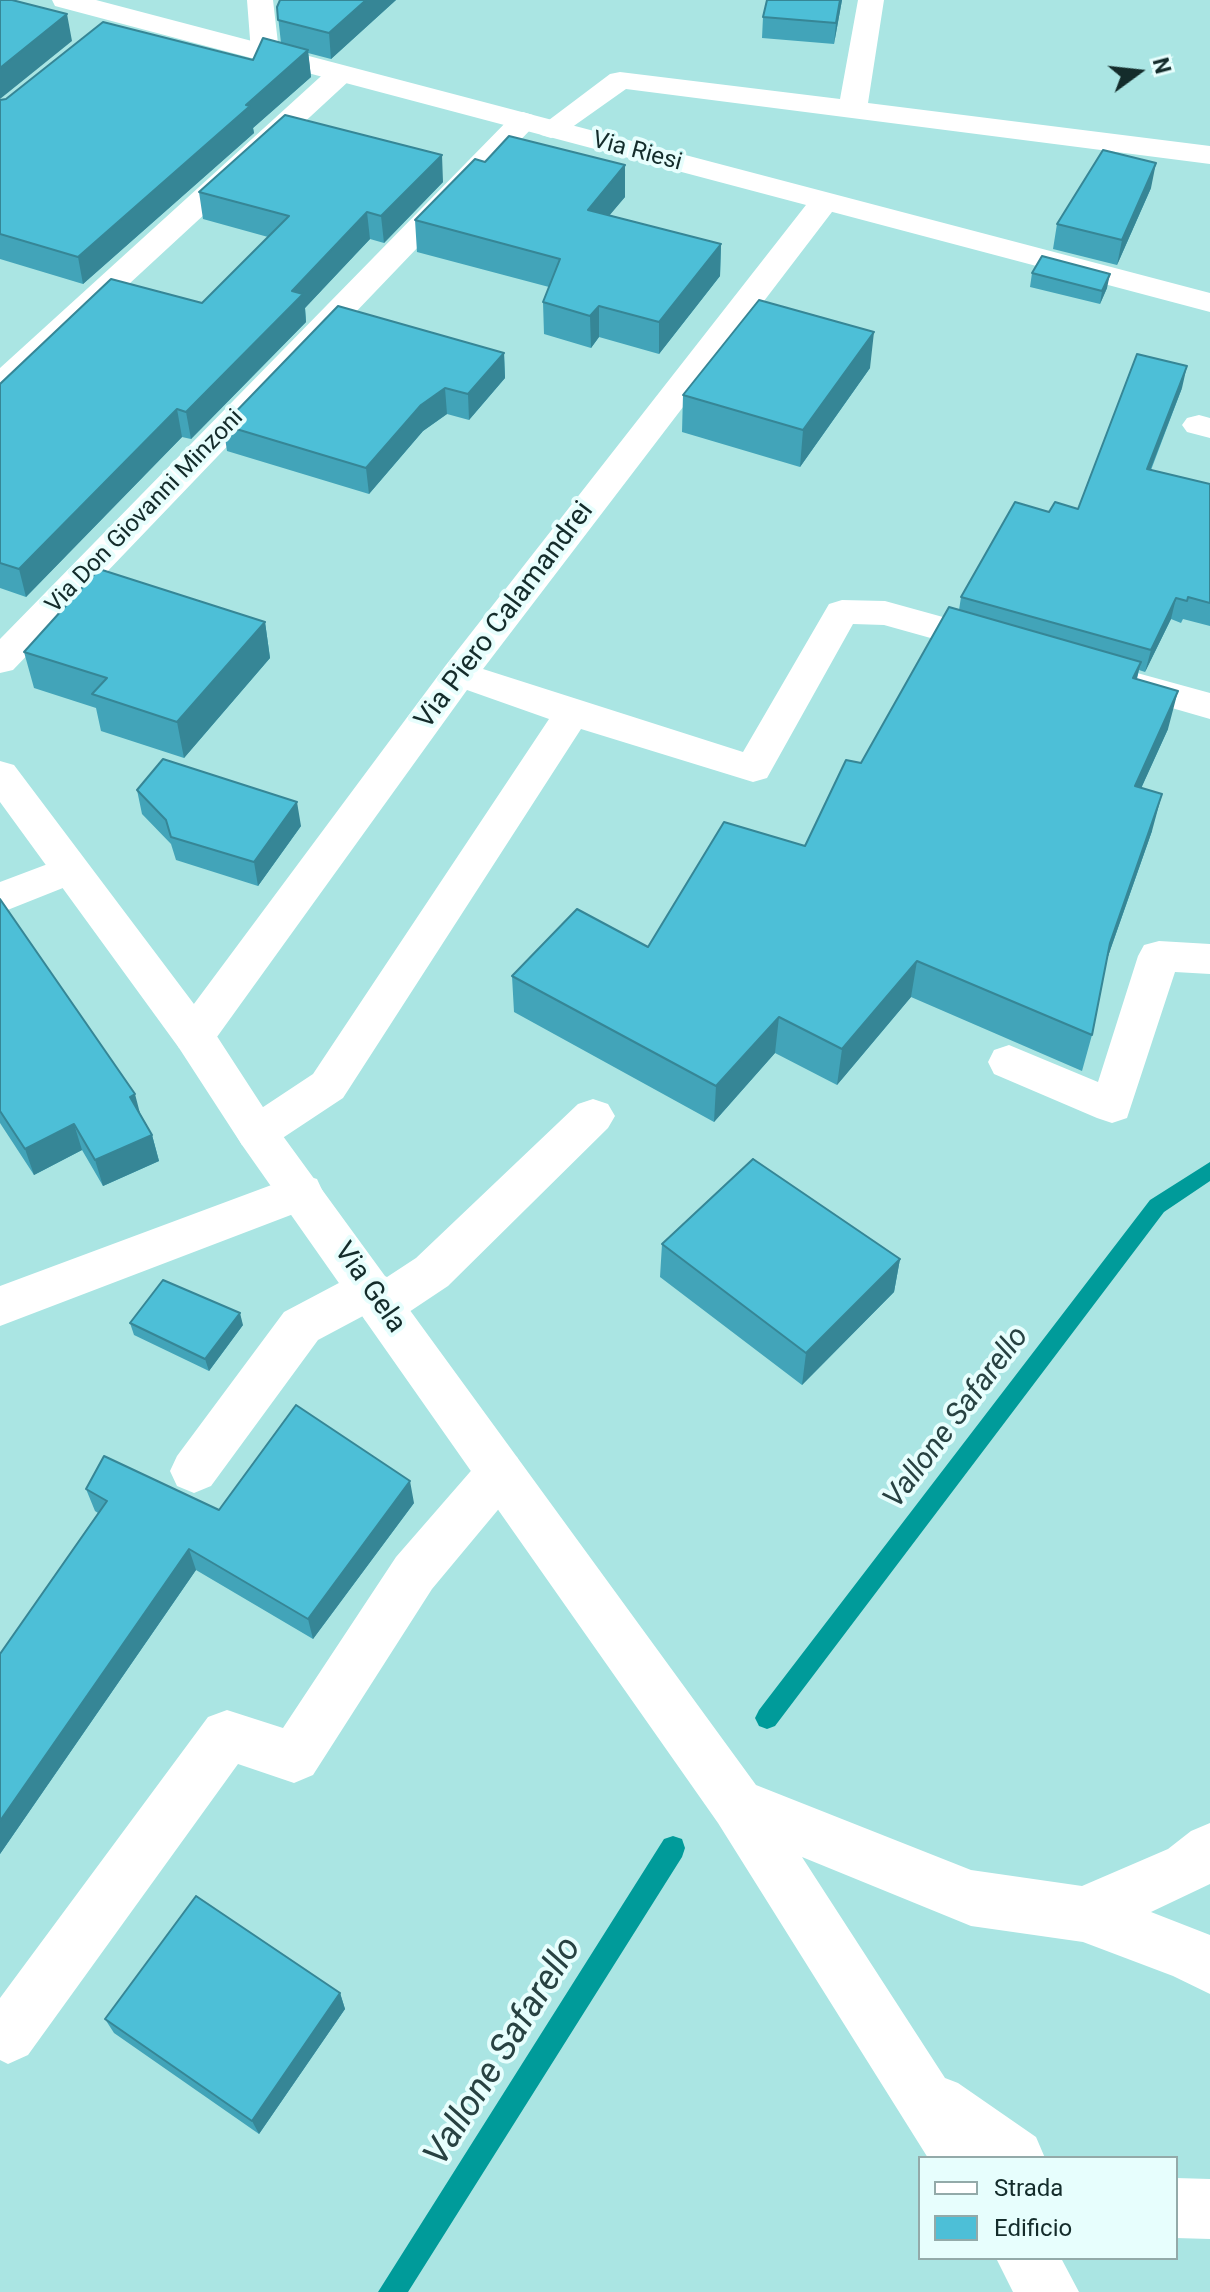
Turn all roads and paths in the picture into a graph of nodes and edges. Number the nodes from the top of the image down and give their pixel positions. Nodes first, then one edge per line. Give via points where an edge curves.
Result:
1 (65, 0) edge
2 (260, 0) edge
3 (871, 0) edge
4 (125, 16) junction
5 (102, 34) edge
6 (265, 52) junction
7 (340, 74) junction
8 (853, 107) junction
9 (537, 125) junction
10 (1210, 155) edge
11 (824, 202) junction
12 (1210, 303) edge
13 (0, 385) edge
14 (1033, 655) edge
15 (0, 661) edge
16 (1092, 672) edge
17 (459, 674) junction
18 (1210, 706) edge
19 (572, 713) junction
20 (0, 774) edge
21 (69, 870) junction
22 (0, 898) edge
23 (1210, 959) edge
24 (194, 1036) junction
25 (1009, 1062) dead end
26 (593, 1116) dead end
27 (257, 1133) junction
28 (301, 1192) junction
29 (376, 1298) junction
30 (0, 1306) edge
31 (194, 1471) dead end
32 (500, 1472) junction
33 (737, 1804) junction
34 (1210, 1850) edge
35 (1083, 1914) junction
36 (1210, 1966) edge
37 (8, 2035) dead end
38 (919, 2091) junction
39 (961, 2156) edge
40 (1012, 2156) edge
41 (1178, 2208) edge
42 (1210, 2209) edge
43 (1027, 2260) edge
44 (1048, 2292) edge

1 - 4 street, Via Riesi
2 - 6 street
3 - 8 street
4 - 5 street
4 - 6 street, Via Riesi
6 - 7 street, Via Riesi
7 - 9 street, Via Riesi
7 - 13 street
8 - 9 street, Via Don Giovanni Minzoni via 620,80
8 - 10 street, Via Don Giovanni Minzoni
9 - 11 street, Via Riesi
9 - 15 street, Via Don Giovanni Minzoni
11 - 12 street, Via Riesi
11 - 17 street, Via Piero Calamandrei
14 - 19 street via 885,613 842,612 753,769
16 - 18 street
17 - 19 street
17 - 24 street, Via Piero Calamandrei
19 - 27 street via 328,1086
20 - 21 street, Via Gela
21 - 22 street
21 - 24 street, Via Gela
23 - 25 street via 1159,956 1112,1106
24 - 27 street, Via Gela
26 - 29 street via 432,1272
27 - 28 street, Via Gela
28 - 29 street, Via Gela
28 - 30 street
29 - 31 street via 301,1326
29 - 32 street, Via Gela
32 - 33 street, Via Gela
32 - 37 street via 414,1573 294,1757 227,1735
33 - 35 street via 971,1898
33 - 38 street, Via Gela
34 - 35 street via 1187,1868
35 - 36 street
38 - 39 street, Via Gela
38 - 40 street
41 - 42 street
43 - 44 street

